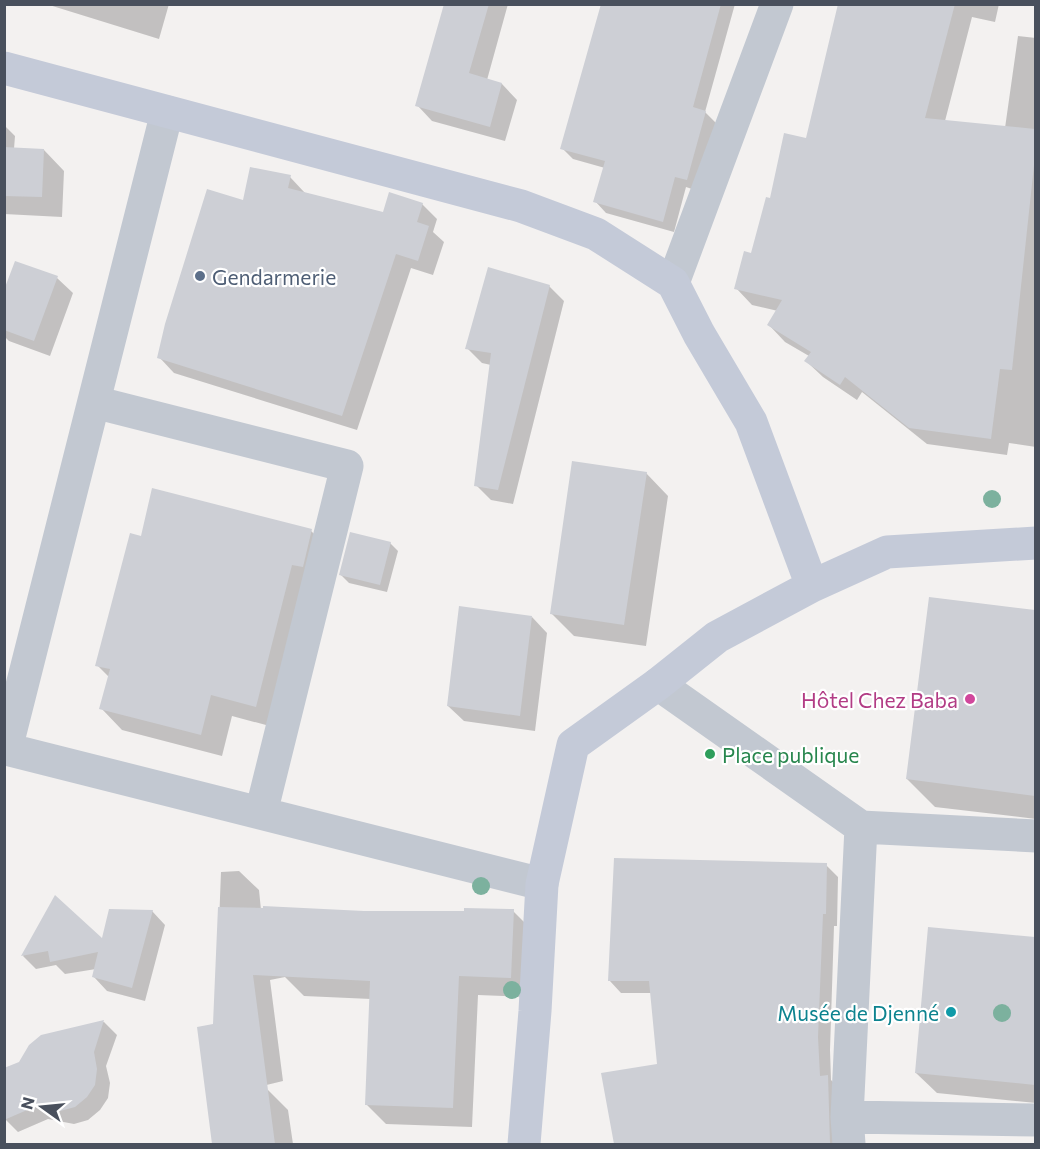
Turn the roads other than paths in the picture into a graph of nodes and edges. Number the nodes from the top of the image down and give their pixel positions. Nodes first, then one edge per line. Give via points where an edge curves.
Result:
1 (777, 4) edge
2 (4, 68) edge
3 (167, 112) junction
4 (673, 283) junction
5 (94, 402) junction
6 (1035, 543) edge
7 (812, 585) junction
8 (658, 684) junction
9 (261, 813) junction
10 (861, 827) junction
11 (1035, 836) edge
12 (542, 884) junction
13 (1035, 1120) edge
14 (848, 1131) edge
15 (524, 1144) edge

1 - 4 street
2 - 3 street
3 - 4 street via 521,206 596,234
3 - 5 street
4 - 7 street via 751,422
5 - 9 street via 347,466
5 - 9 street via 6,749
6 - 7 street via 887,552
7 - 8 street via 717,637
8 - 10 street
8 - 12 street via 573,745
9 - 12 street
10 - 11 street
10 - 14 street
12 - 15 street
13 - 14 street

